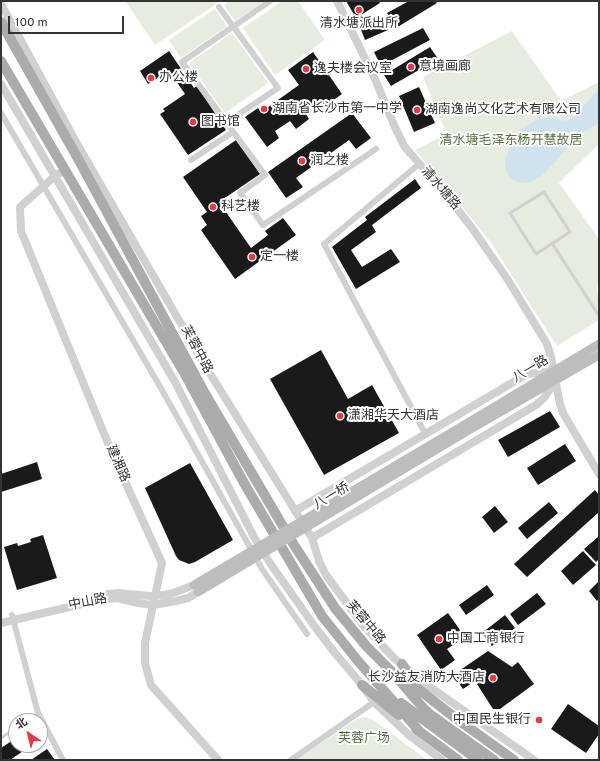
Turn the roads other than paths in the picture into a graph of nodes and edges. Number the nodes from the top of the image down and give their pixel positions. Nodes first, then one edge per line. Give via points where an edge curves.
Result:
1 (270, 1) edge
2 (337, 1) edge
3 (1, 4) edge
4 (219, 7) dead end
5 (1, 22) edge
6 (233, 27) junction
7 (1, 61) edge
8 (1, 84) edge
9 (1, 113) edge
10 (227, 122) junction
11 (233, 132) junction
12 (376, 149) dead end
13 (191, 160) dead end
14 (419, 164) junction
15 (65, 170) junction
16 (55, 176) junction
17 (43, 187) junction
18 (552, 243) junction
19 (599, 316) edge
20 (599, 344) edge
21 (599, 355) edge
22 (555, 376) junction
23 (478, 421) joint
24 (426, 435) junction
25 (599, 474) edge
26 (295, 511) junction
27 (312, 538) junction
28 (196, 589) junction
29 (155, 595) junction
30 (153, 605) junction
31 (12, 617) junction
32 (1, 618) edge
33 (1, 623) edge
34 (307, 634) dead end
35 (402, 664) junction
36 (393, 674) junction
37 (362, 685) junction
38 (382, 688) junction
39 (417, 688) junction
40 (374, 702) junction
41 (38, 713) edge
42 (48, 732) edge
43 (421, 733) junction
44 (63, 760) edge
45 (218, 760) edge
46 (291, 760) edge
47 (442, 760) edge
48 (458, 760) edge
49 (478, 760) edge
50 (494, 760) edge
51 (514, 760) edge
52 (534, 760) edge

1 - 6 street
2 - 14 street, 清水塘路 via 378,86 398,136
3 - 26 street via 76,142 206,367
4 - 6 street
5 - 36 main road, 芙蓉中路 via 81,164 202,390 294,545 346,622
6 - 10 street via 182,62
6 - 10 street via 278,88
7 - 15 main road, 芙蓉中路
8 - 16 street
9 - 17 street
10 - 11 street
11 - 12 street via 265,175 240,193 263,225
11 - 13 street
14 - 22 street, 清水塘路 via 460,212 508,280 547,344
14 - 24 street via 324,244
15 - 16 street, 建湘路
15 - 38 main road, 芙蓉中路 via 186,376 305,589 339,639
16 - 17 street, 建湘路
16 - 37 street via 175,382 254,537 335,653
17 - 29 street, 建湘路 via 20,207 21,231 112,453 162,563
17 - 34 street via 162,390 262,569
18 - 18 lane via 570,232 544,192 510,213 536,254
18 - 19 lane
20 - 22 main road, 八一路
21 - 22 main road, 八一路
22 - 23 main road, 八一路
22 - 24 street via 527,374
22 - 25 street, 清水塘路 via 563,413
22 - 27 street via 544,398 536,405
23 - 28 main road, 八一桥, bridge
24 - 26 street
26 - 27 street
27 - 35 street via 326,575 363,625
28 - 29 street, 中山路
28 - 30 street, 中山路 via 176,601
29 - 30 street, 建湘路
29 - 31 street, 中山路 via 97,594
30 - 31 street, 中山路 via 117,598
30 - 45 street, 建湘路 via 145,643 145,663 151,685
31 - 32 street, 中山路
31 - 33 street, 中山路
31 - 41 street
35 - 39 main road
35 - 52 street via 420,680
36 - 39 main road
36 - 50 main road via 431,716
37 - 40 street
37 - 43 main road
38 - 43 main road
38 - 49 main road
39 - 51 main road
40 - 46 street
40 - 47 street via 409,735
42 - 44 street
43 - 48 main road

